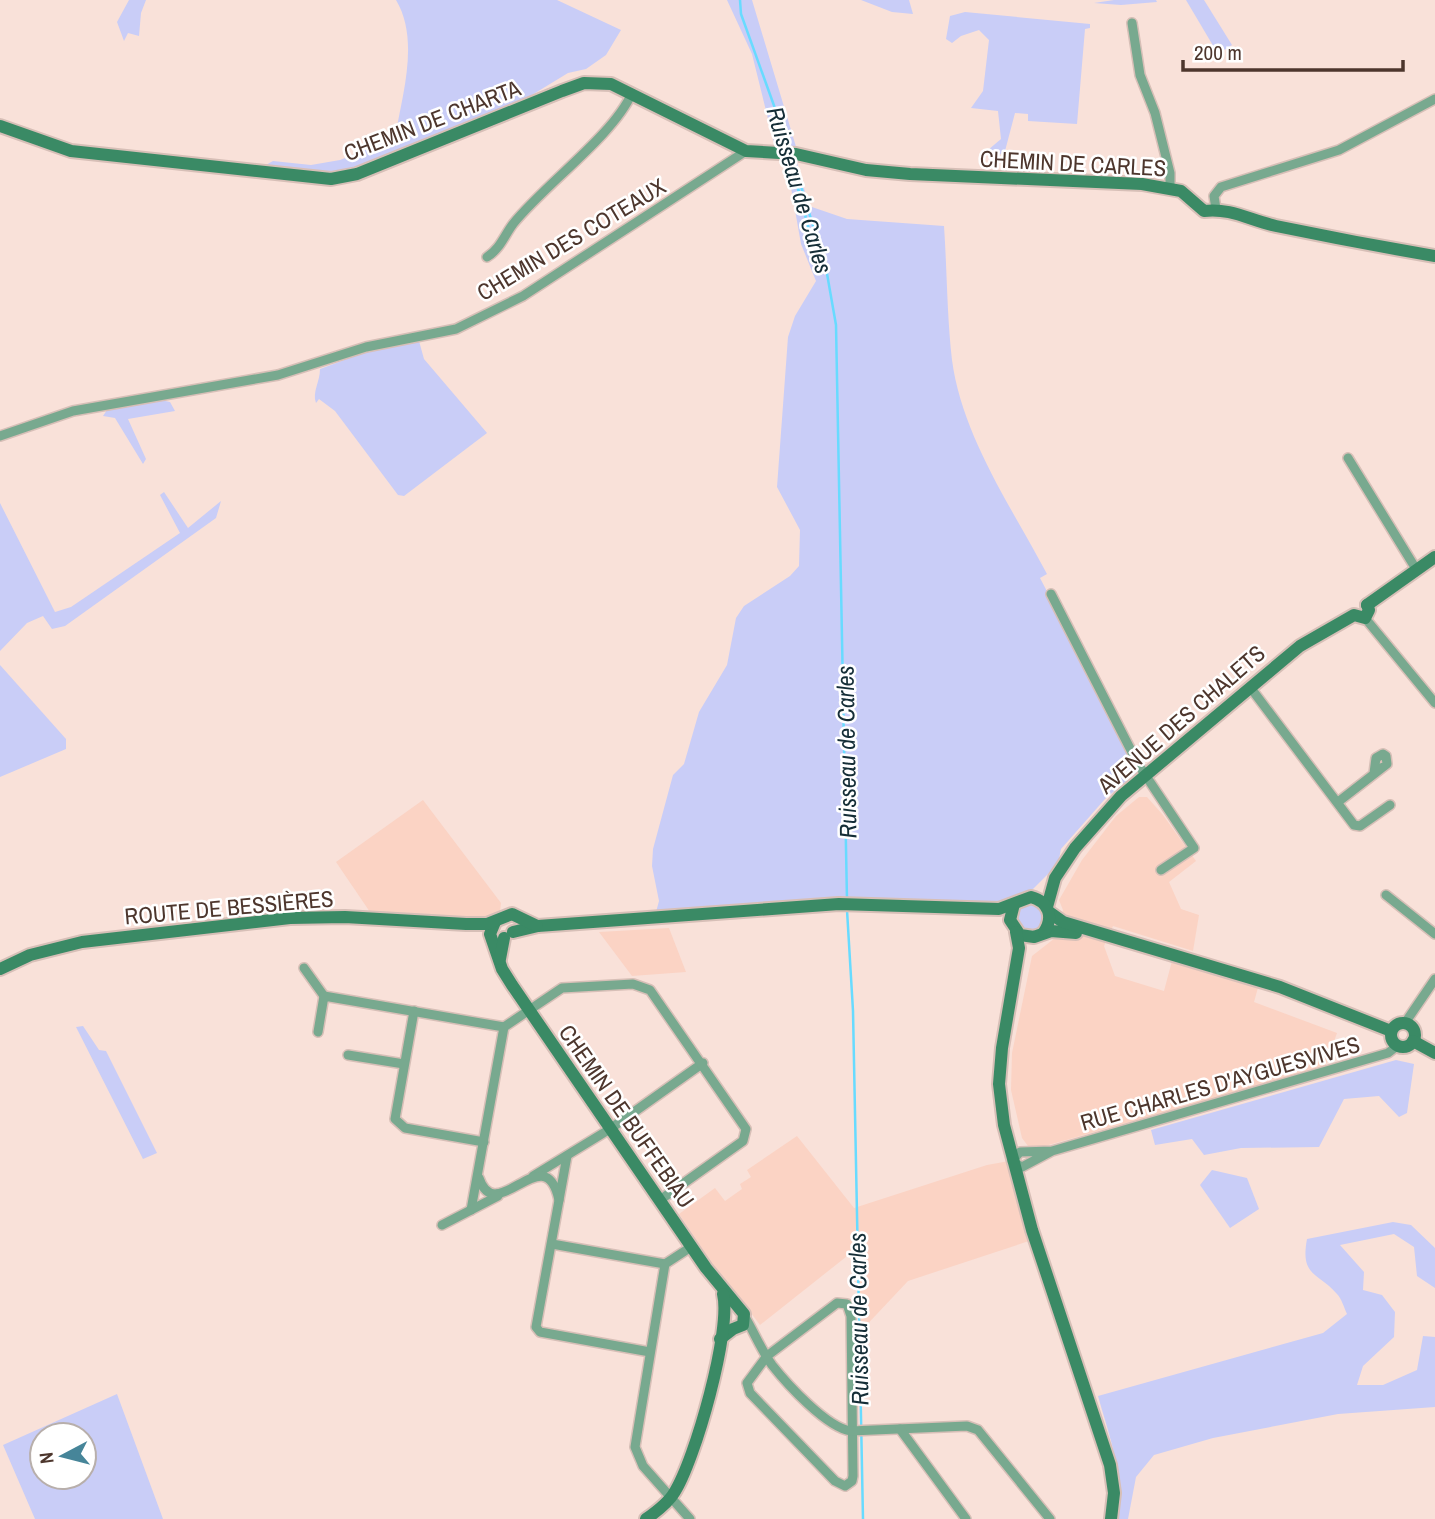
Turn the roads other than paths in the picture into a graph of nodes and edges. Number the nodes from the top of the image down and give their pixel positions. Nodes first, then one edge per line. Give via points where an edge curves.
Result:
1 (1132, 23) dead end
2 (632, 93) junction
3 (1435, 99) edge
4 (0, 126) edge
5 (746, 151) junction
6 (781, 155) joint
7 (1170, 188) junction
8 (1216, 209) junction
9 (1435, 256) edge
10 (487, 257) dead end
11 (0, 436) edge
12 (1348, 458) dead end
13 (1435, 556) edge
14 (1416, 569) junction
15 (1051, 594) dead end
16 (1362, 612) junction
17 (1250, 687) junction
18 (1435, 703) edge
19 (1374, 773) dead end
20 (1146, 776) junction
21 (1338, 802) junction
22 (1390, 804) dead end
23 (1161, 870) dead end
24 (1055, 878) junction
25 (1386, 895) dead end
26 (1031, 898) junction
27 (1014, 904) junction
28 (1048, 909) junction
29 (966, 910) junction
30 (518, 918) junction
31 (538, 926) junction
32 (1013, 928) junction
33 (499, 932) junction
34 (1435, 934) edge
35 (1039, 935) junction
36 (1125, 942) junction
37 (304, 968) dead end
38 (0, 969) edge
39 (1017, 974) junction
40 (1435, 979) edge
41 (324, 996) junction
42 (528, 1010) junction
43 (414, 1011) junction
44 (1405, 1023) junction
45 (504, 1027) junction
46 (1391, 1031) junction
47 (318, 1032) dead end
48 (1413, 1041) junction
49 (1397, 1046) junction
50 (1435, 1053) edge
51 (348, 1055) dead end
52 (703, 1063) junction
53 (404, 1064) junction
54 (610, 1129) junction
55 (484, 1142) junction
56 (1052, 1152) junction
57 (567, 1156) junction
58 (1018, 1160) junction
59 (478, 1174) junction
60 (533, 1175) junction
61 (502, 1194) junction
62 (660, 1200) junction
63 (559, 1201) junction
64 (471, 1210) junction
65 (442, 1225) dead end
66 (552, 1244) junction
67 (691, 1247) junction
68 (665, 1264) junction
69 (737, 1321) junction
70 (650, 1352) junction
71 (767, 1356) junction
72 (900, 1429) junction
73 (851, 1431) junction
74 (672, 1496) junction
75 (646, 1519) edge
76 (690, 1519) edge
77 (966, 1519) edge
78 (1050, 1519) edge
79 (1111, 1519) edge

1 - 7 street via 1140,75 1155,113
2 - 4 street, CHEMIN DE CHARTA via 607,83 584,83 357,174 331,179 71,151
2 - 5 street, CHEMIN DE CHARTA
2 - 10 street via 620,114 546,188
3 - 8 street via 1339,150 1221,187 1214,196
5 - 6 street, CHEMIN DE CHARTA
5 - 11 street, CHEMIN DES COTEAUX via 523,296 456,329 366,347 278,375 73,411
6 - 7 street, CHEMIN DE CARLES via 909,174
7 - 8 street, CHEMIN DE CARLES via 1187,195 1201,211
8 - 9 street, CHEMIN DE CARLES via 1334,239
12 - 14 street
13 - 14 street, AVENUE DES CHALETS
14 - 16 street, AVENUE DES CHALETS
15 - 20 street
16 - 17 street, AVENUE DES CHALETS via 1300,646
16 - 18 street
17 - 20 street, AVENUE DES CHALETS
17 - 21 street
19 - 21 street
20 - 23 street via 1194,848
20 - 24 street, AVENUE DES CHALETS via 1100,816
21 - 22 street via 1354,825 1360,826
24 - 26 street, AVENUE DES CHALETS
24 - 28 street, AVENUE DES CHALETS
25 - 34 street
26 - 27 street
26 - 28 street
27 - 29 street
27 - 32 street
28 - 35 street via 1049,922
28 - 36 street via 1063,922
29 - 31 street via 839,904
29 - 32 street
30 - 31 street
30 - 33 street via 517,928
30 - 33 street via 506,914
31 - 33 street
32 - 35 street
32 - 39 street via 1019,948
33 - 38 street, ROUTE DE BESSIÈRES via 466,925 290,918 82,942 30,955
33 - 42 street, CHEMIN DE BUFFEBIAU via 500,963
35 - 36 street via 1060,930
35 - 39 street
36 - 46 street via 1280,987
37 - 41 street
39 - 58 street via 1005,1028 1000,1100
40 - 44 street
41 - 43 street
41 - 47 street
42 - 45 street
42 - 52 street via 562,988 639,985 650,990
42 - 54 street, CHEMIN DE BUFFEBIAU
43 - 45 street
43 - 53 street
44 - 46 street
44 - 48 street via 1415,1033
45 - 55 street
46 - 49 street
48 - 49 street
48 - 50 street
49 - 56 street, RUE CHARLES D'AYGUESVIVES via 1388,1053
51 - 53 street
52 - 54 street
52 - 62 street via 746,1135
53 - 55 street via 397,1123
54 - 57 street
54 - 62 street, CHEMIN DE BUFFEBIAU
55 - 59 street
56 - 58 street, RUE CHARLES D'AYGUESVIVES
56 - 58 street, RUE CHARLES D'AYGUESVIVES
57 - 60 street
57 - 63 street
58 - 79 street via 1045,1264 1110,1465
59 - 61 street via 485,1191
59 - 64 street
60 - 61 street
60 - 63 street via 549,1180
61 - 64 street
62 - 67 street, CHEMIN DE BUFFEBIAU
63 - 66 street
64 - 65 street
66 - 68 street
66 - 70 street via 536,1327 540,1332
67 - 68 street
67 - 69 street, CHEMIN DE BUFFEBIAU
68 - 70 street
69 - 71 street
69 - 74 street via 720,1339 702,1423
70 - 74 street via 635,1447 643,1466
71 - 73 street via 805,1400 839,1428
71 - 73 street via 831,1305 847,1304 851,1316
71 - 73 street via 749,1378 747,1389 840,1485 852,1481
72 - 73 street
72 - 77 street
72 - 78 street via 967,1426 978,1430
74 - 75 street
74 - 76 street

